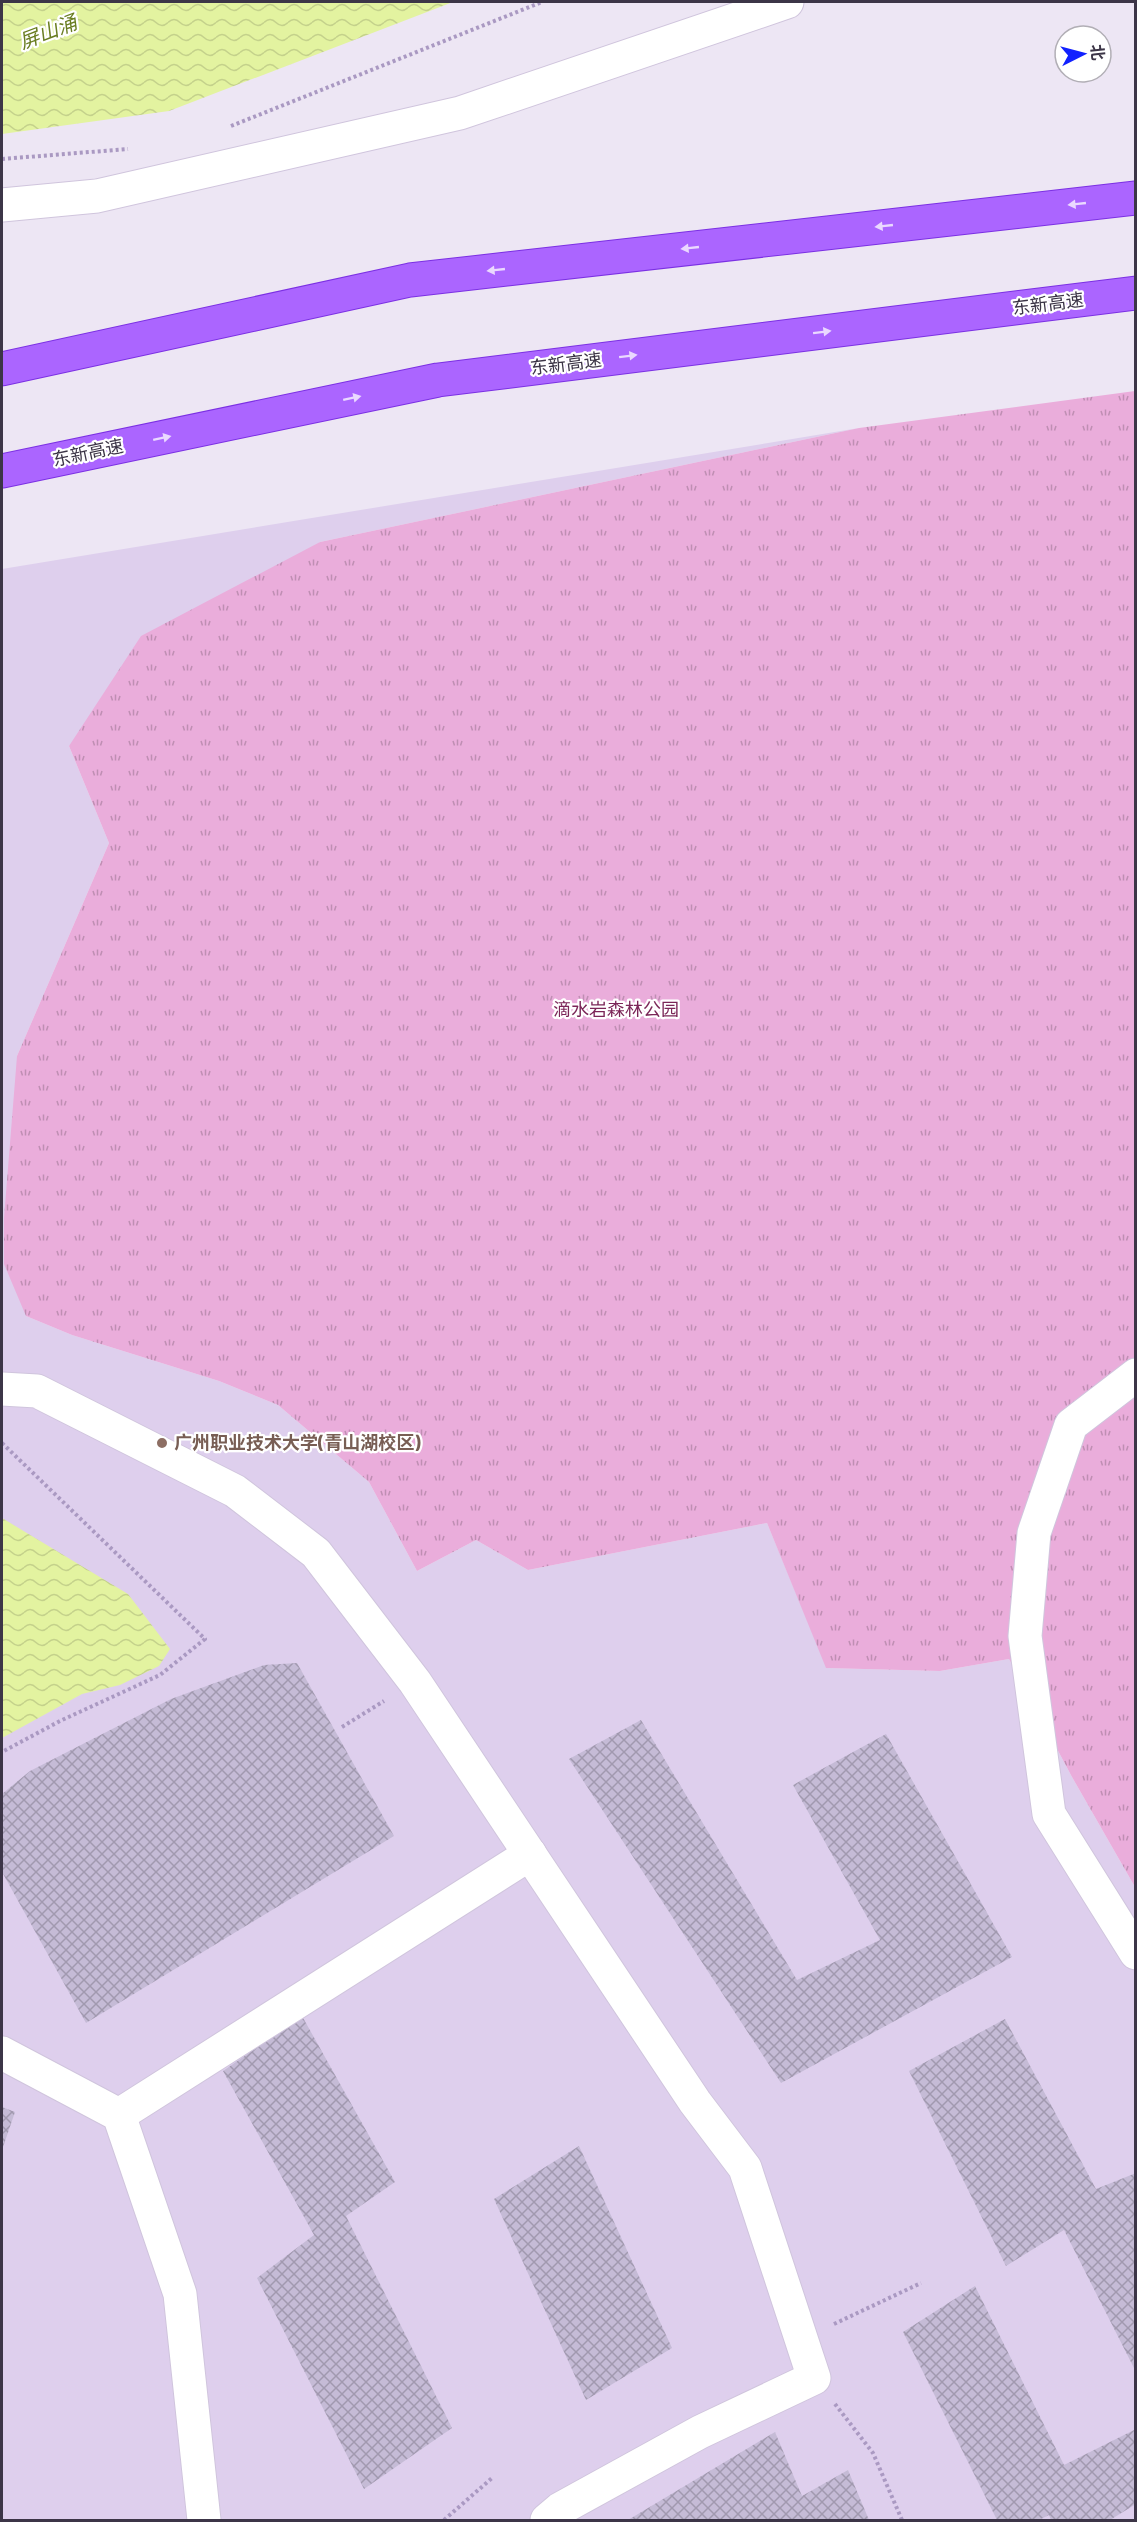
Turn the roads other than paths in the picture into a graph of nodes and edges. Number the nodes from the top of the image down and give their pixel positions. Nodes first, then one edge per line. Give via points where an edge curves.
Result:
1 (787, 2) edge
2 (1136, 198) edge
3 (2, 205) edge
4 (1136, 293) edge
5 (2, 369) edge
6 (2, 471) edge
7 (1136, 1375) edge
8 (2, 1389) edge
9 (530, 1854) junction
10 (1136, 1953) edge
11 (2, 2053) edge
12 (119, 2115) junction
13 (204, 2520) edge
14 (547, 2520) edge

1 - 3 street via 460,113 97,196
2 -> 5 highway via 410,280
6 -> 4 highway, 东新高速 via 438,380
7 - 10 street via 1071,1425 1034,1533 1026,1636 1049,1814
8 - 9 street via 37,1391 235,1491 316,1552 416,1682
9 - 12 street
9 - 14 street via 695,2102 745,2168 814,2378 700,2432
11 - 12 street
12 - 13 street via 180,2294

